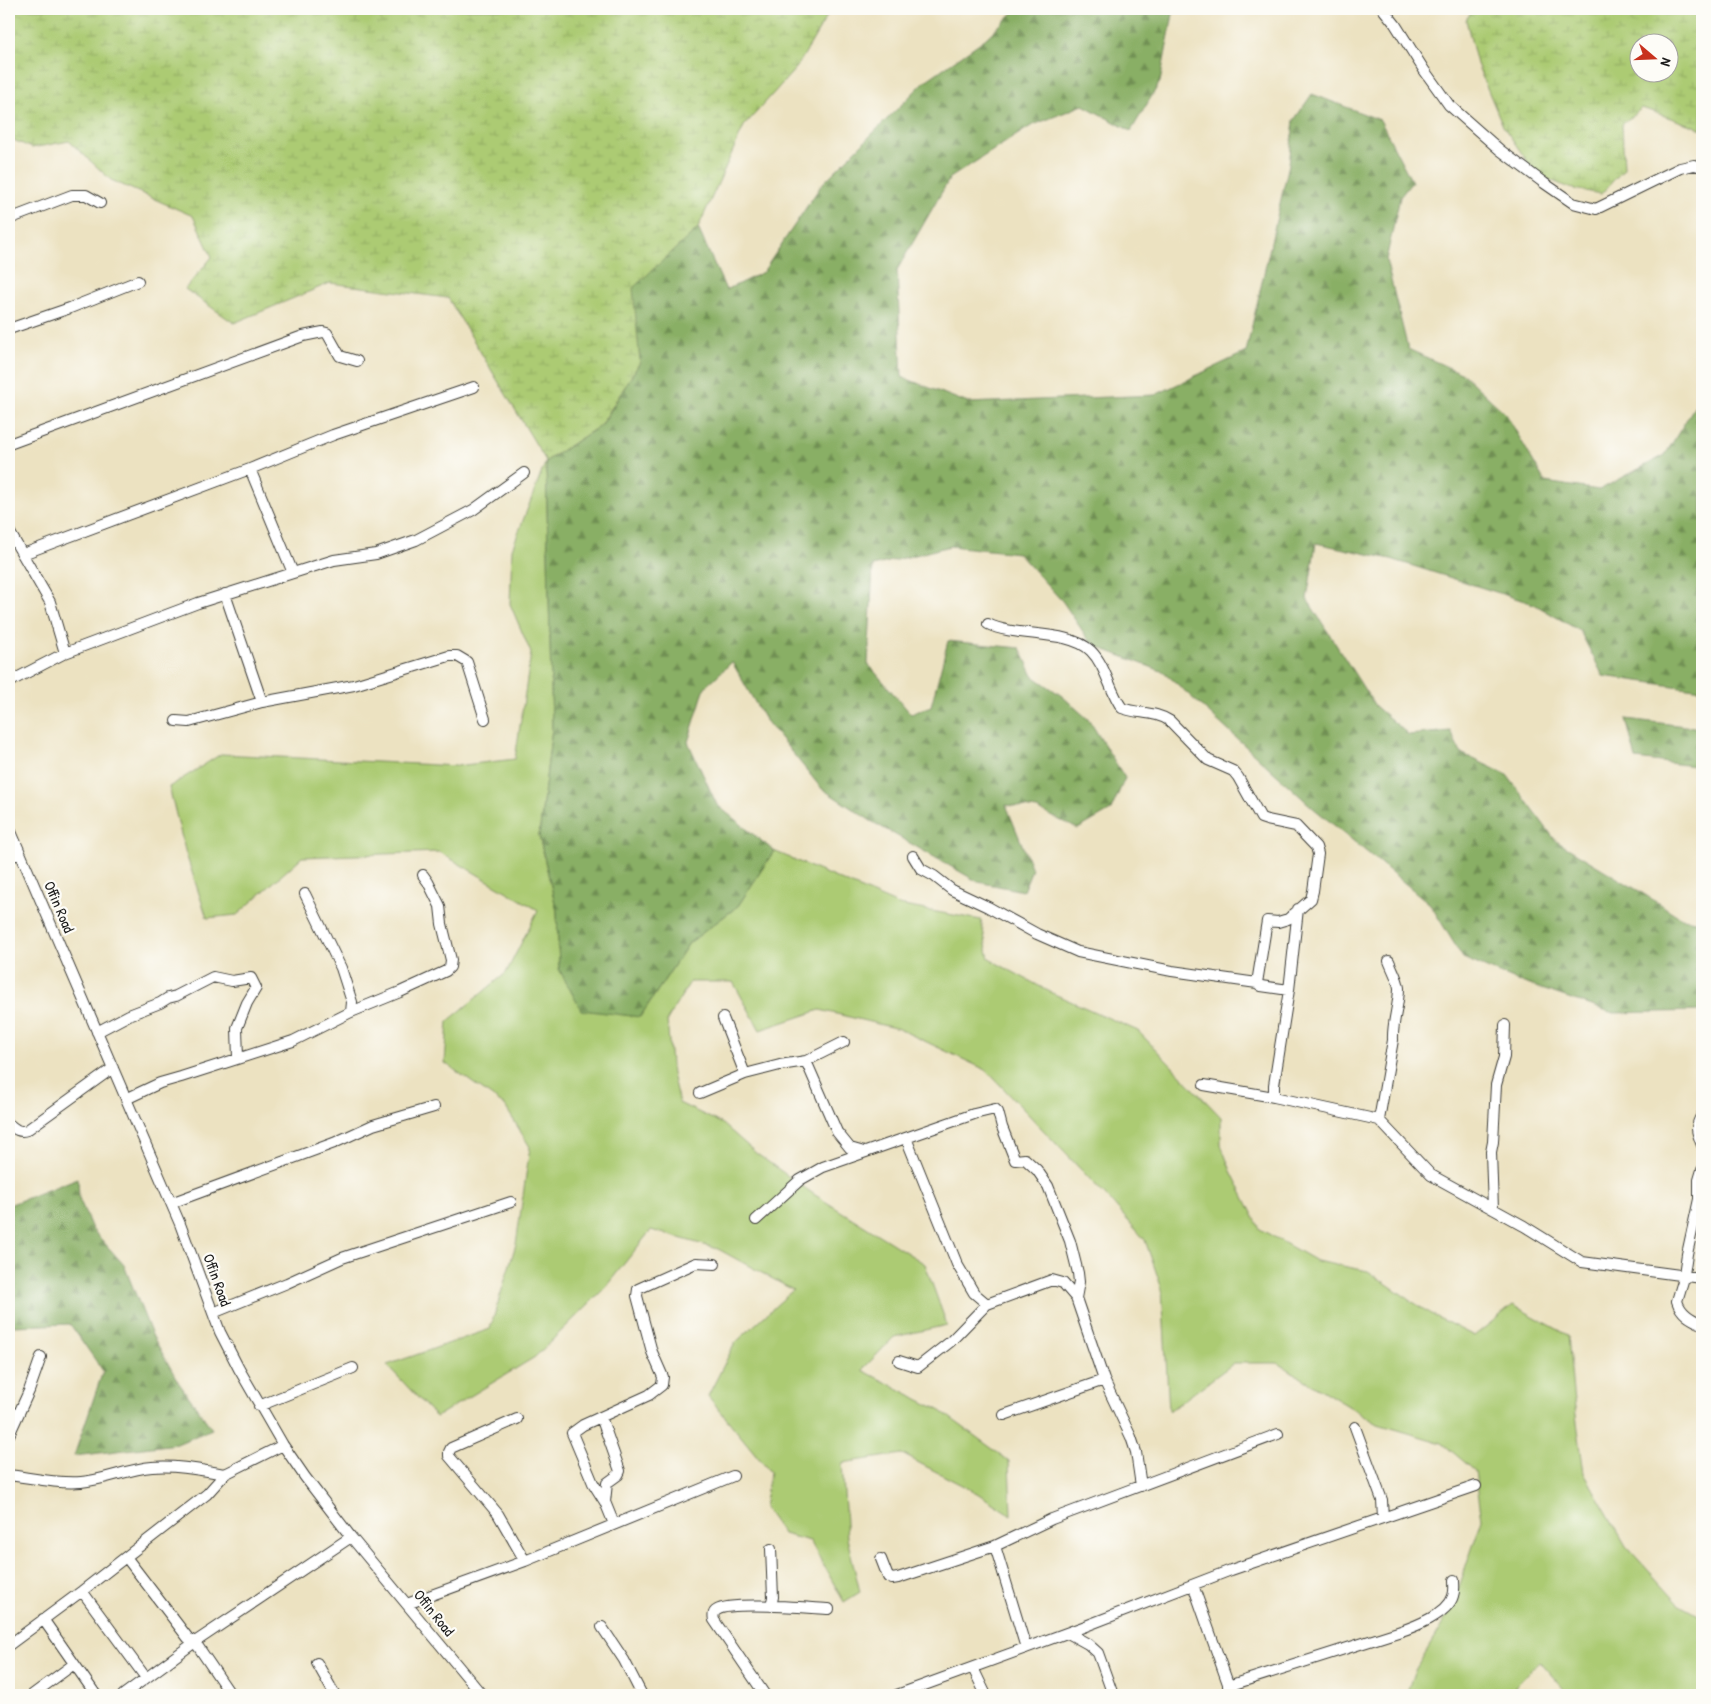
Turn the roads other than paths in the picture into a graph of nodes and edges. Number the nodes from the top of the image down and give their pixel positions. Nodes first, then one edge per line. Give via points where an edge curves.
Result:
1 (1383, 9) edge
2 (1702, 167) edge
3 (100, 203) dead end
4 (9, 219) edge
5 (138, 281) dead end
6 (9, 329) edge
7 (357, 361) dead end
8 (474, 386) dead end
9 (9, 444) edge
10 (250, 469) junction
11 (524, 473) dead end
12 (9, 531) edge
13 (23, 554) junction
14 (292, 573) junction
15 (225, 594) junction
16 (988, 624) dead end
17 (65, 653) junction
18 (9, 682) edge
19 (262, 702) junction
20 (485, 719) dead end
21 (176, 721) dead end
22 (9, 827) edge
23 (19, 852) junction
24 (914, 856) dead end
25 (9, 859) edge
26 (423, 875) dead end
27 (305, 894) dead end
28 (1298, 909) junction
29 (1389, 961) dead end
30 (1257, 983) junction
31 (1289, 990) junction
32 (351, 1012) junction
33 (723, 1018) dead end
34 (1505, 1025) dead end
35 (97, 1032) junction
36 (844, 1042) dead end
37 (238, 1058) junction
38 (806, 1061) junction
39 (113, 1068) junction
40 (745, 1074) junction
41 (1204, 1085) dead end
42 (700, 1093) dead end
43 (1274, 1097) junction
44 (126, 1099) junction
45 (434, 1107) dead end
46 (1702, 1115) edge
47 (1379, 1120) junction
48 (9, 1124) edge
49 (906, 1138) junction
50 (1702, 1144) edge
51 (865, 1152) junction
52 (1702, 1170) edge
53 (511, 1202) dead end
54 (171, 1203) junction
55 (1493, 1209) junction
56 (756, 1220) dead end
57 (715, 1264) dead end
58 (1684, 1276) junction
59 (1702, 1278) edge
60 (1076, 1298) junction
61 (987, 1304) junction
62 (213, 1313) junction
63 (1702, 1324) edge
64 (40, 1357) dead end
65 (899, 1361) dead end
66 (353, 1368) dead end
67 (1104, 1380) junction
68 (259, 1406) junction
69 (1004, 1415) dead end
70 (601, 1417) junction
71 (516, 1419) dead end
72 (1355, 1427) dead end
73 (1278, 1434) dead end
74 (9, 1435) edge
75 (283, 1445) junction
76 (225, 1474) junction
77 (9, 1475) edge
78 (733, 1476) dead end
79 (1141, 1486) junction
80 (1476, 1486) dead end
81 (604, 1502) junction
82 (1383, 1518) junction
83 (614, 1524) junction
84 (351, 1537) junction
85 (995, 1546) junction
86 (771, 1549) dead end
87 (126, 1558) junction
88 (881, 1559) dead end
89 (525, 1561) junction
90 (1454, 1580) dead end
91 (1193, 1585) junction
92 (82, 1591) junction
93 (407, 1604) junction
94 (771, 1606) junction
95 (829, 1609) dead end
96 (43, 1619) junction
97 (602, 1627) dead end
98 (1068, 1633) junction
99 (195, 1642) junction
100 (9, 1645) edge
101 (1026, 1648) junction
102 (317, 1663) dead end
103 (74, 1664) junction
104 (973, 1668) junction
105 (146, 1678) junction
106 (1230, 1691) edge
107 (32, 1695) edge
108 (96, 1695) edge
109 (123, 1695) edge
110 (231, 1695) edge
111 (336, 1695) edge
112 (482, 1695) edge
113 (642, 1695) edge
114 (765, 1695) edge
115 (897, 1695) edge
116 (986, 1695) edge
117 (1113, 1695) edge

1 - 2 street via 1449,105 1500,150 1573,203 1596,209 1680,168
3 - 4 street via 86,195 72,195
5 - 6 street
7 - 9 street via 340,356 327,333 303,336
8 - 10 street via 333,435
10 - 13 street
10 - 14 street
11 - 14 street via 473,510 416,540 376,554 334,560
12 - 13 street
13 - 17 street via 50,602
14 - 15 street
15 - 17 street
15 - 19 street
16 - 28 street via 1083,644 1098,661 1122,708 1165,717 1208,760 1233,771 1262,818 1296,826 1316,847 1318,854 1311,899
17 - 18 street
19 - 20 street via 354,685 457,656 467,662
19 - 21 street via 189,722
22 - 23 street, Offin Road
23 - 25 street
23 - 35 street, Offin Road
24 - 30 street via 921,868 952,890 1078,952 1172,971
26 - 32 street via 440,906 450,967
27 - 32 street via 336,955 350,992
28 - 30 street via 1288,919 1267,921
28 - 31 street
29 - 47 street via 1399,988 1394,1040
30 - 31 street
31 - 43 street
32 - 37 street via 293,1041
33 - 40 street
34 - 55 street via 1504,1057 1496,1085 1491,1152
35 - 37 street via 129,1014 160,1004 213,978 232,981 249,978 256,988 237,1028
35 - 39 street, Offin Road
36 - 38 street
37 - 44 street via 169,1080
38 - 40 street
38 - 51 street via 837,1132 850,1148
39 - 44 street, Offin Road
39 - 48 street via 27,1130 19,1131
40 - 42 street
41 - 43 street
43 - 47 street
44 - 54 street, Offin Road
45 - 54 street via 373,1125 334,1143
46 - 50 street via 1696,1131
47 - 55 street via 1432,1176
49 - 51 street
49 - 60 street via 995,1109 1015,1160 1025,1159 1037,1170 1060,1213 1078,1273
49 - 61 street via 957,1264 974,1293
51 - 56 street via 823,1167 800,1180
52 - 58 street
53 - 62 street via 342,1258
54 - 62 street, Offin Road
55 - 58 street via 1582,1262
57 - 70 street via 696,1264 638,1289 652,1352 663,1377 662,1385
58 - 59 street
58 - 63 street via 1677,1301 1679,1307
60 - 61 street via 1063,1284 1052,1280
60 - 67 street
61 - 65 street via 960,1333 918,1368
62 - 68 street, Offin Road
64 - 74 street
66 - 68 street
67 - 69 street
67 - 79 street via 1131,1437
68 - 75 street, Offin Road
70 - 81 street via 620,1471 607,1483
70 - 81 street via 572,1433
71 - 89 street via 451,1448 449,1456 498,1514
72 - 82 street via 1382,1500
73 - 79 street
75 - 76 street
75 - 84 street, Offin Road
76 - 77 street via 152,1467 82,1482
76 - 87 street via 207,1494
78 - 83 street
79 - 85 street via 1052,1519
80 - 82 street
81 - 83 street
82 - 91 street
83 - 89 street
84 - 93 street, Offin Road
84 - 99 street
85 - 88 street via 892,1579 888,1578
85 - 101 street
86 - 94 street
87 - 92 street
87 - 99 street via 188,1638
89 - 93 street
90 - 106 street via 1451,1601 1423,1623
91 - 98 street
91 - 106 street
92 - 96 street
92 - 105 street
93 - 112 street, Offin Road
94 - 95 street
94 - 114 street via 741,1605 718,1609 713,1616
96 - 100 street
96 - 103 street
97 - 113 street
98 - 101 street
98 - 117 street via 1098,1653
99 - 105 street
99 - 110 street
101 - 104 street
102 - 111 street
103 - 107 street
103 - 108 street
104 - 115 street
104 - 116 street
105 - 109 street

